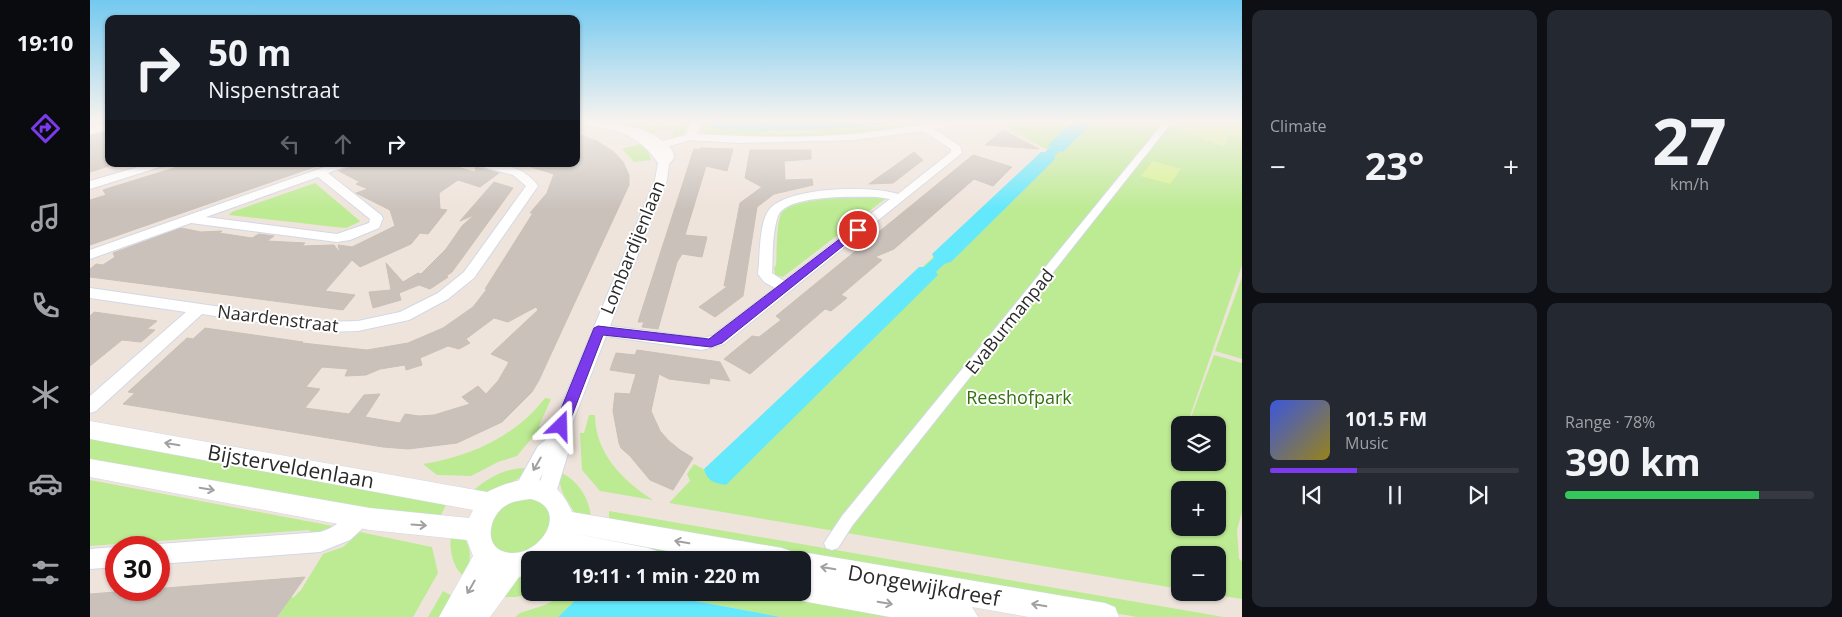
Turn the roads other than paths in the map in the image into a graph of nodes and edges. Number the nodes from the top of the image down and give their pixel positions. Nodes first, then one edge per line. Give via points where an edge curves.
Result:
1 (666, 151) edge
2 (957, 151) edge
3 (1145, 151) edge
4 (150, 167) edge
5 (334, 167) edge
6 (493, 167) edge
7 (319, 172) junction
8 (90, 185) edge
9 (899, 198) junction
10 (190, 219) junction
11 (90, 255) edge
12 (786, 287) junction
13 (90, 293) edge
14 (199, 309) junction
15 (598, 330) junction
16 (90, 406) edge
17 (90, 430) edge
18 (90, 468) edge
19 (535, 491) junction
20 (491, 503) junction
21 (359, 517) junction
22 (477, 530) junction
23 (559, 532) junction
24 (832, 543) dead end
25 (548, 551) edge
26 (619, 551) edge
27 (710, 551) edge
28 (170, 553) edge
29 (487, 556) junction
30 (105, 558) edge
31 (90, 559) edge
32 (521, 562) edge
33 (521, 566) edge
34 (811, 566) edge
35 (811, 590) edge
36 (453, 617) edge
37 (474, 617) edge
38 (964, 617) edge
39 (1105, 617) edge

1 - 15 street, Lombardijenlaan via 668,158 661,180
2 - 9 street
3 - 24 street, EvaBurmanpad
4 - 8 street
5 - 7 street
6 - 14 street, Naardenstraat via 520,175 532,186 469,275 443,296 404,316 358,326 325,328
7 - 10 street
7 - 10 street via 377,218 374,225 337,238
9 - 12 street
9 - 12 street via 877,193 805,197 779,205 773,213 765,274
10 - 11 street
12 - 15 street via 711,343
13 - 14 street, Naardenstraat
14 - 16 street
15 - 19 street, Lombardijenlaan via 555,443 560,450
20 -> 17 street, Bijsterveldenlaan
18 -> 21 street, Bijsterveldenlaan
19 - 20 street via 512,491
19 - 23 street via 558,505
20 - 22 street
21 -> 22 street, Bijsterveldenlaan
21 - 28 street, Bijsterveldenlaan via 337,538 320,542
22 - 29 street via 478,540
23 - 25 street
23 - 26 street
27 -> 23 street
29 - 32 street via 498,563
29 -> 36 street
30 - 31 street
33 - 37 street via 496,584
39 -> 34 street, Dongewijkdreef
35 -> 38 street, Dongewijkdreef

